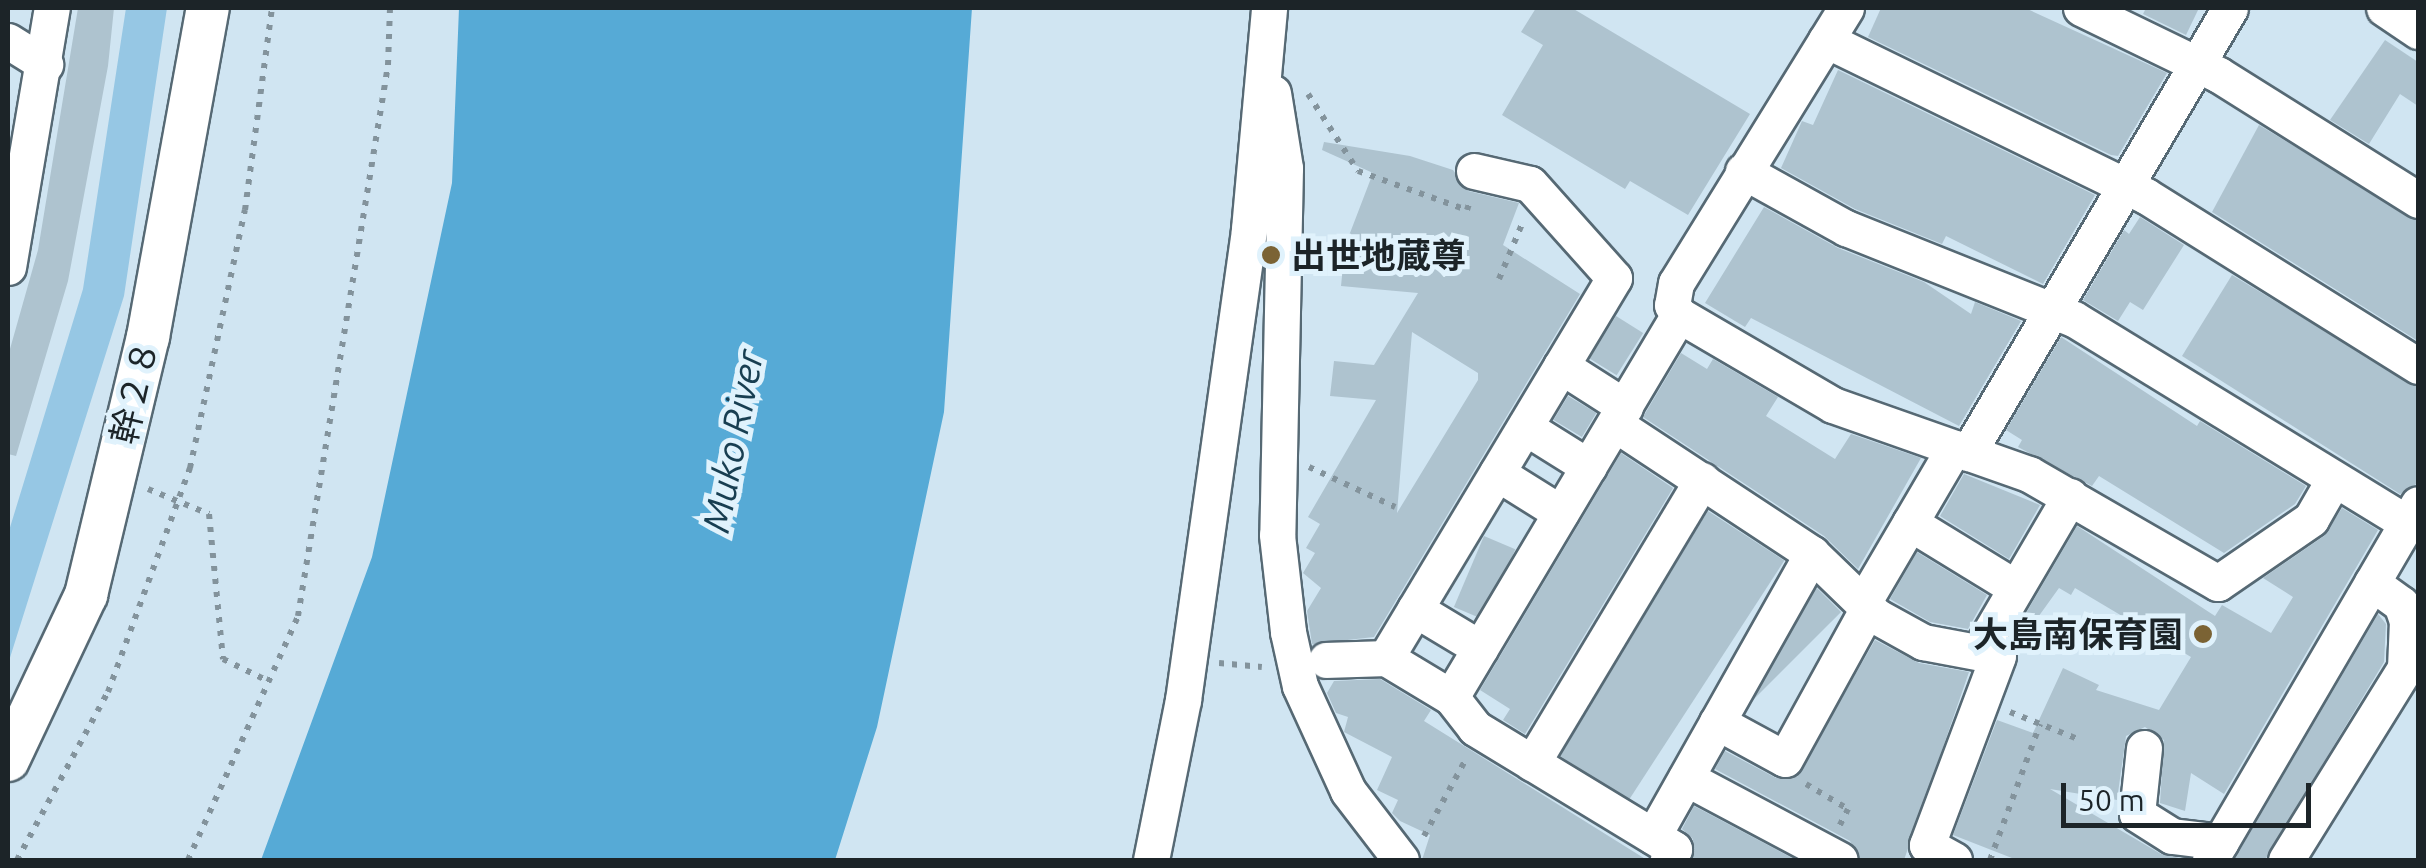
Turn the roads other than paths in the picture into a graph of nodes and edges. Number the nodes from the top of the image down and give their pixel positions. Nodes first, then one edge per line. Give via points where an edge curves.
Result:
1 (52, 8) edge
2 (208, 8) edge
3 (1269, 8) edge
4 (1846, 8) edge
5 (2081, 8) edge
6 (2230, 8) edge
7 (2384, 8) edge
8 (2418, 31) edge
9 (1826, 40) junction
10 (8, 41) edge
11 (45, 64) junction
12 (2197, 64) junction
13 (1263, 76) junction
14 (1743, 171) junction
15 (1478, 172) road end
16 (2126, 185) junction
17 (16, 187) edge
18 (2418, 200) edge
19 (8, 267) edge
20 (2052, 310) junction
21 (1679, 315) junction
22 (1560, 366) junction
23 (2418, 366) edge
24 (1620, 415) junction
25 (1524, 427) junction
26 (1961, 451) junction
27 (1589, 467) junction
28 (1497, 473) junction
29 (2334, 479) junction
30 (1702, 480) junction
31 (2070, 496) junction
32 (1561, 513) junction
33 (2413, 514) edge
34 (1910, 523) junction
35 (1812, 554) junction
36 (2372, 584) junction
37 (2016, 588) junction
38 (1866, 605) junction
39 (1415, 609) junction
40 (1480, 648) junction
41 (1981, 648) junction
42 (1386, 658) junction
43 (1326, 660) dead end
44 (1451, 697) junction
45 (1717, 722) junction
46 (2144, 748) dead end
47 (8, 760) edge
48 (1532, 763) junction
49 (1686, 778) junction
50 (1661, 848) edge
51 (2216, 851) edge
52 (1410, 852) edge
53 (1934, 855) edge
54 (1832, 857) edge
55 (1151, 860) edge
56 (2286, 860) edge

1 - 11 street
2 - 47 street, 幹２８ via 148,337 86,594
3 - 13 street
4 - 9 street
5 - 12 street
6 - 12 street
7 - 8 street
9 - 14 street
9 - 16 street
10 - 11 street
11 - 17 street
12 - 16 street
12 - 18 street
13 - 52 street via 1272,89 1286,168 1277,535 1300,686 1348,790
13 - 55 street via 1249,229 1188,662
14 - 20 street via 1846,228
14 - 21 street via 1671,294
15 - 22 street via 1518,177 1536,190 1614,278
16 - 20 street
16 - 23 street
17 - 19 street
20 - 26 street
20 - 29 street
21 - 24 street
21 - 26 street via 1833,405
22 - 24 street
22 - 25 street
24 - 27 street
24 - 30 street
25 - 27 street
25 - 28 street
26 - 31 street
26 - 34 street
27 - 32 street
28 - 32 street
28 - 39 street
29 - 31 street via 2311,519 2218,583
29 - 33 street
30 - 35 street
30 - 48 street
31 - 37 street
32 - 40 street
33 - 36 street
34 - 37 street
34 - 38 street
35 - 38 street
35 - 45 street
36 - 51 street
36 - 56 street via 2401,604 2408,621 2405,668
37 - 41 street
38 - 41 street via 1923,642
38 - 45 street via 1785,759
39 - 40 street
39 - 42 street
40 - 44 street
41 - 53 street via 1998,656
42 - 43 street
42 - 44 street
44 - 48 street via 1481,732
45 - 49 street
46 - 51 street via 2137,814 2172,836
48 - 50 street
49 - 50 street
49 - 54 street

